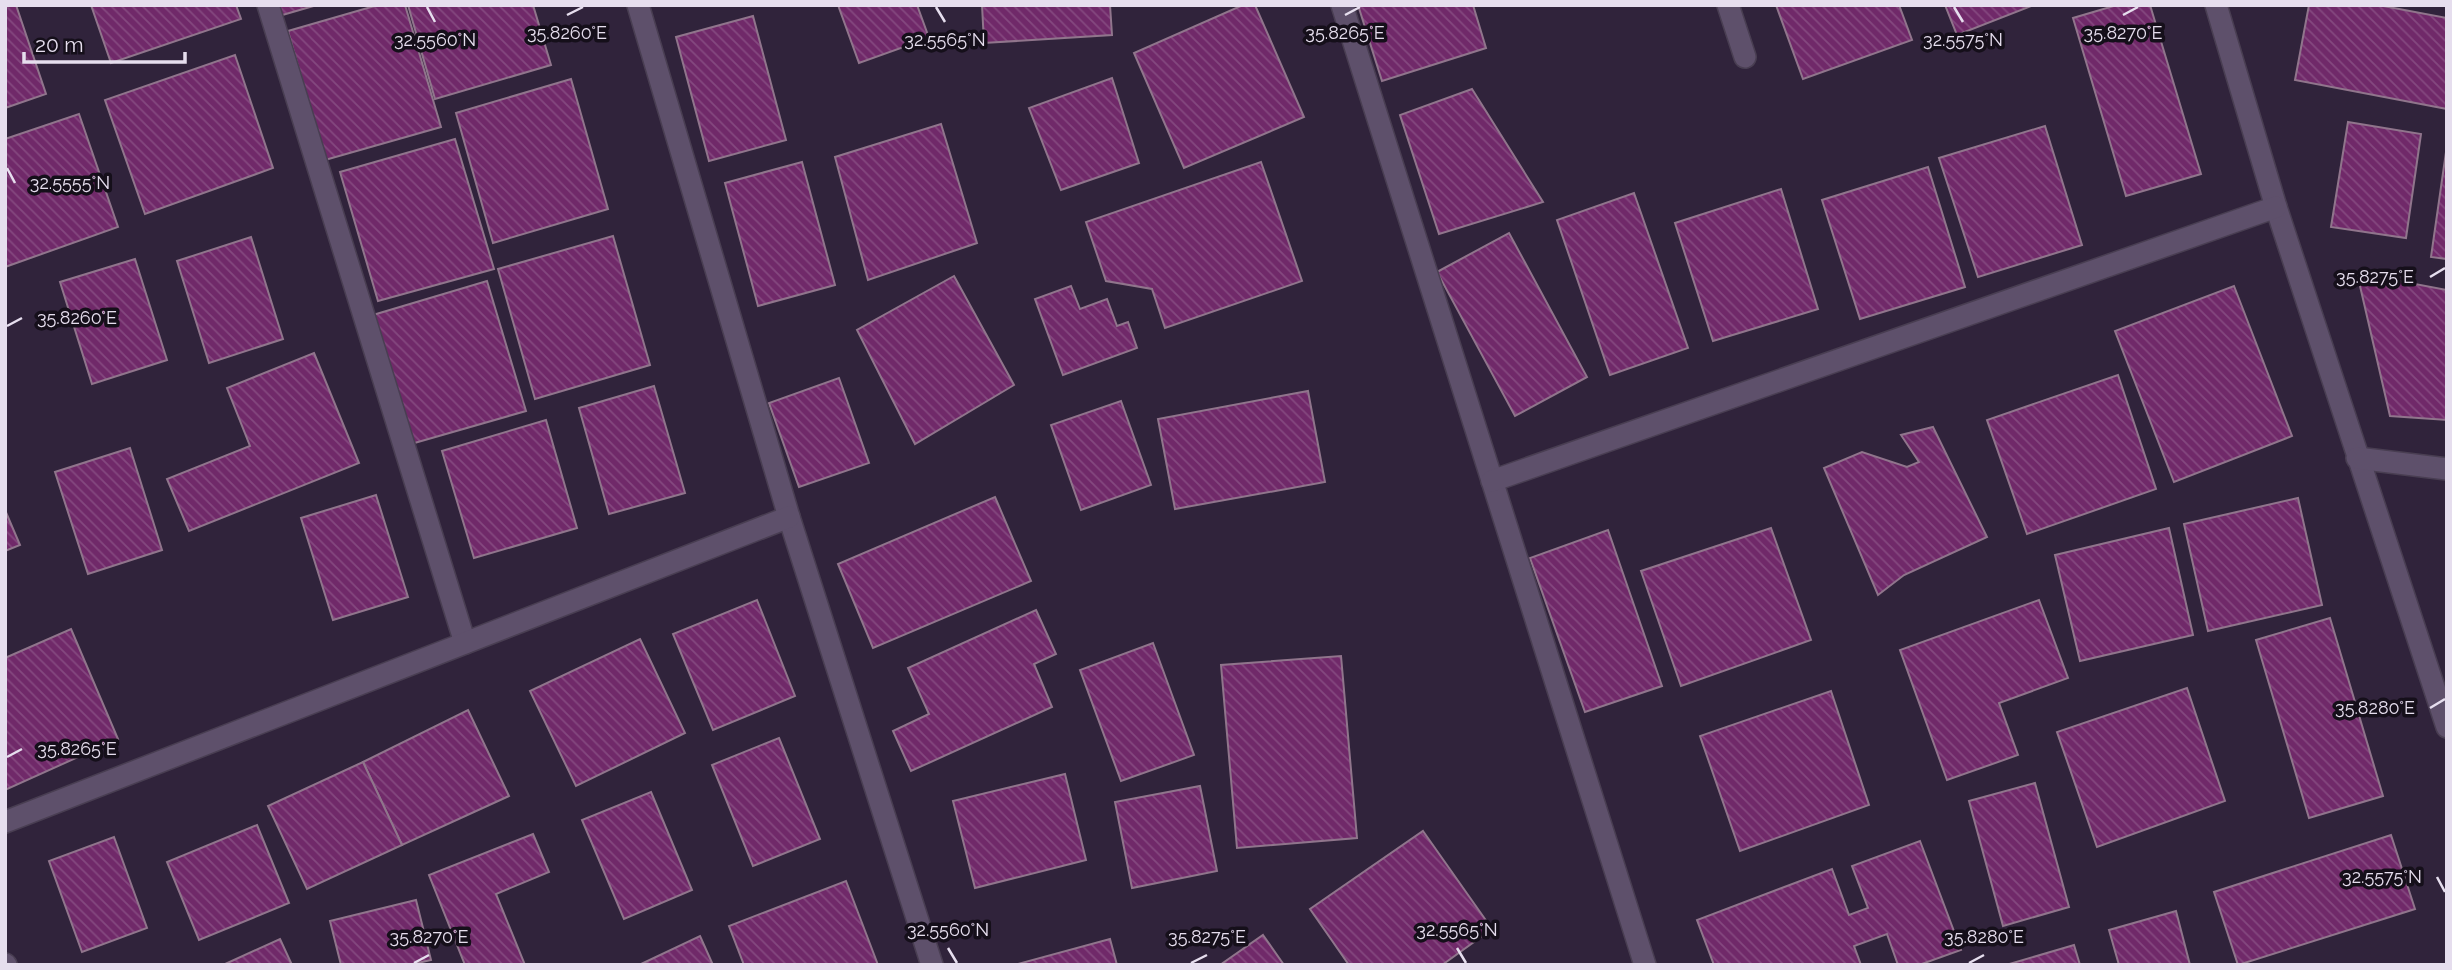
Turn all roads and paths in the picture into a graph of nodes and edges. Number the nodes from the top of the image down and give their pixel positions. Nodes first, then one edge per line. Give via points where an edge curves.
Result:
1 (268, 5) edge
2 (638, 5) edge
3 (1342, 5) edge
4 (1728, 5) edge
5 (2216, 5) edge
6 (1745, 57) dead end
7 (2276, 207) junction
8 (2357, 458) junction
9 (2447, 469) edge
10 (1492, 481) junction
11 (789, 517) junction
12 (465, 643) junction
13 (2447, 727) edge
14 (5, 822) edge
15 (932, 965) edge
16 (1645, 965) edge

1 - 12 street
2 - 11 street
3 - 10 street
4 - 6 street
5 - 7 street
7 - 8 street
7 - 10 street
8 - 9 street
8 - 13 street
10 - 16 street
11 - 12 street
11 - 15 street
12 - 14 street

